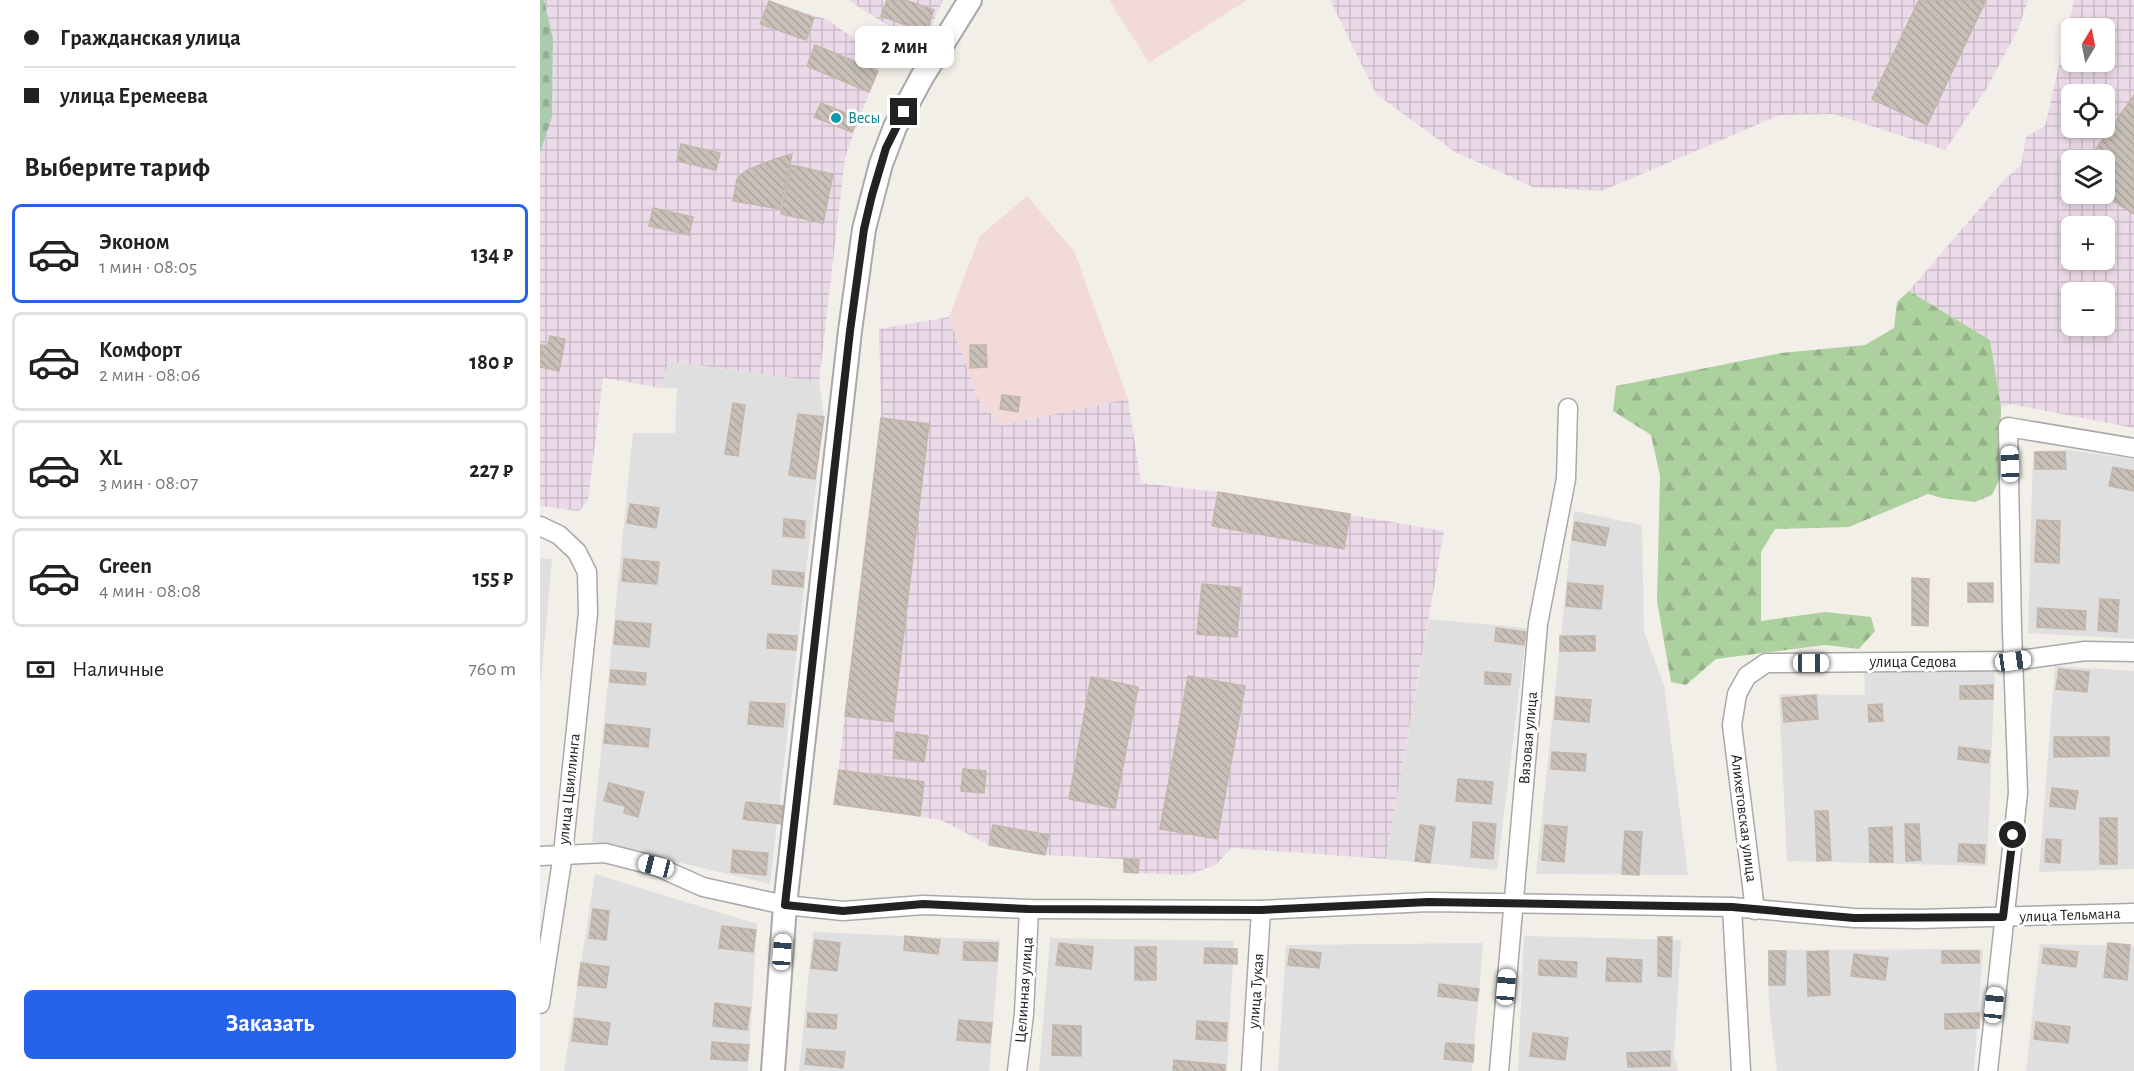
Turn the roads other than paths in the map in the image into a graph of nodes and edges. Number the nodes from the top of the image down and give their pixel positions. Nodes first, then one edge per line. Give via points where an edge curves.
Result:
1 (970, 0) edge
2 (1568, 408) dead end
3 (2134, 448) edge
4 (540, 526) edge
5 (2134, 652) edge
6 (2013, 661) junction
7 (1732, 725) joint
8 (563, 854) junction
9 (540, 856) edge
10 (1513, 903) junction
11 (785, 905) junction
12 (1732, 907) junction
13 (1029, 909) junction
14 (1261, 910) junction
15 (1755, 910) junction
16 (2134, 913) edge
17 (2003, 917) junction
18 (540, 1005) edge
19 (773, 1071) edge
20 (1017, 1071) edge
21 (1251, 1071) edge
22 (1499, 1071) edge
23 (1741, 1071) edge
24 (1988, 1071) edge

1 - 11 street via 895,128 864,229
2 - 10 street, Вязовая улица via 1566,479 1538,624
3 - 6 street via 2008,428
4 - 8 street, улица Цвиллинга via 560,535 577,552 586,572 588,613
5 - 6 street, улица Седова via 2085,651
6 - 7 street, улица Седова via 1766,663 1747,676 1737,694
6 - 17 street via 2018,794
7 - 15 street, Алихетовская улица
8 - 9 street, улица Тельмана
8 - 11 street, улица Тельмана via 605,853 656,866 703,887
8 - 18 street, улица Цвиллинга
10 - 12 street, улица Тельмана
10 - 14 street, улица Тельмана via 1428,902
10 - 22 street, Вязовая улица
11 - 13 street, улица Тельмана via 843,911 923,904
11 - 19 street
12 - 15 street, улица Тельмана
12 - 23 street
13 - 14 street, улица Тельмана
13 - 20 street, Целинная улица
14 - 21 street, улица Тукая
15 - 17 street, улица Тельмана via 1854,918
16 - 17 street, улица Тельмана
17 - 24 street

